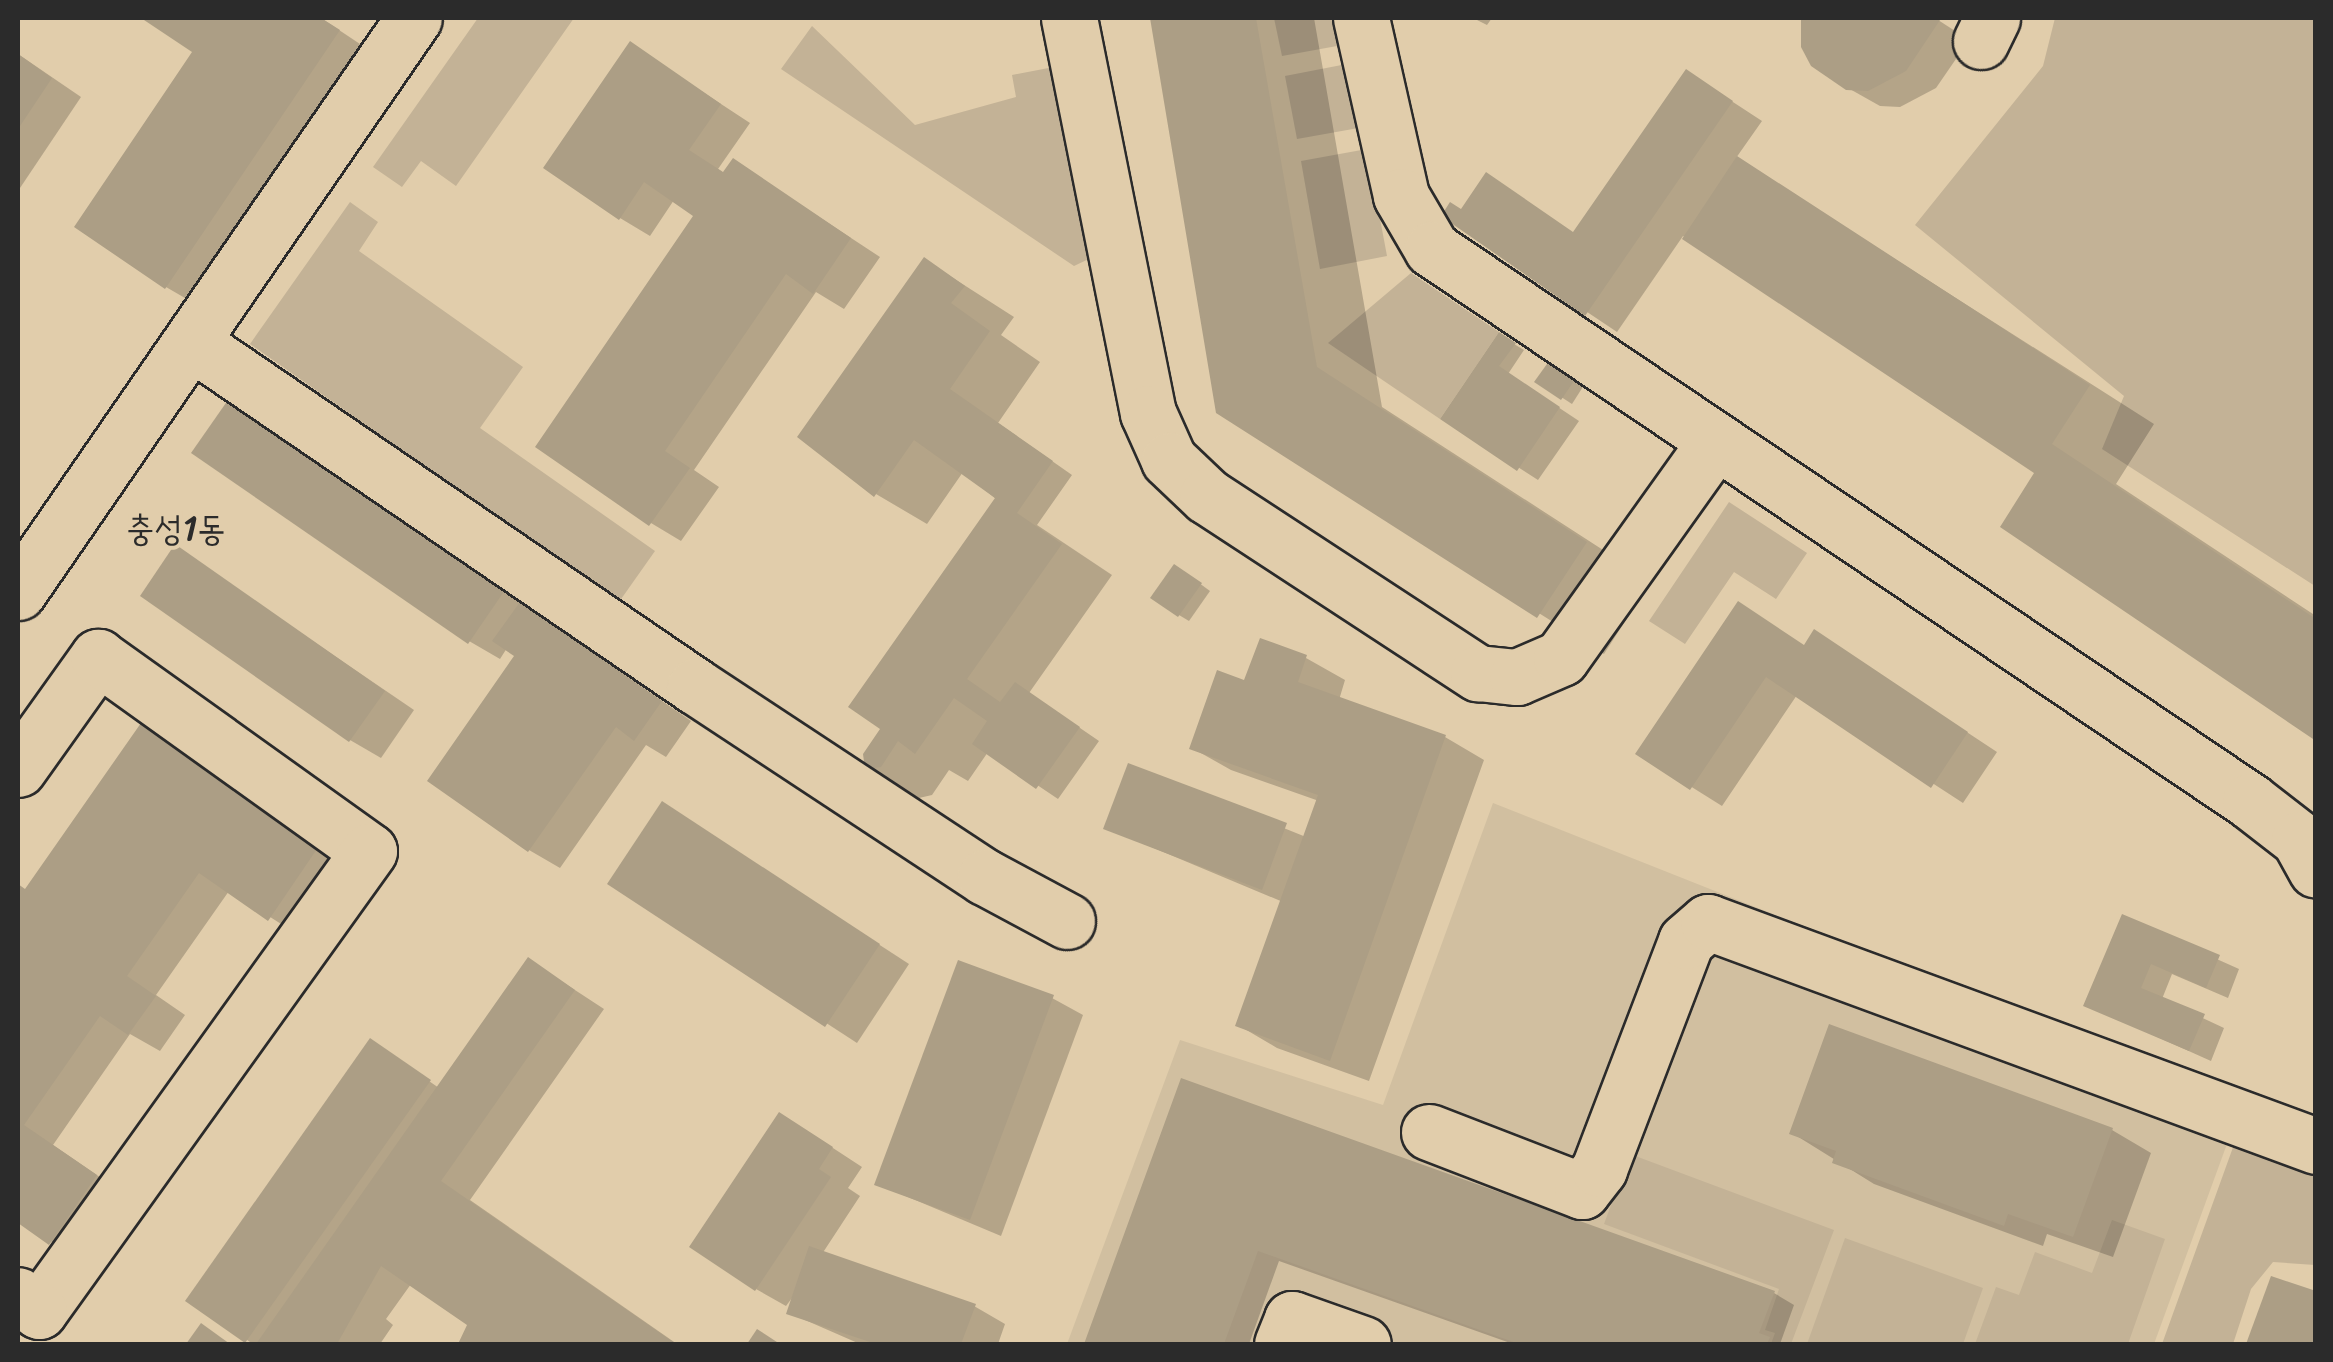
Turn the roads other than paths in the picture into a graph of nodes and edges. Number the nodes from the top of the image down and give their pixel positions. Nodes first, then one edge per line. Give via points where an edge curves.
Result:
1 (414, 18) edge
2 (1069, 18) edge
3 (1362, 18) edge
4 (194, 344) junction
5 (1715, 442) junction
6 (18, 592) edge
7 (18, 770) edge
8 (2316, 870) edge
9 (1067, 922) dead end
10 (1430, 1132) dead end
11 (2316, 1146) edge
12 (18, 1295) edge
13 (1282, 1344) edge
14 (1362, 1344) edge

1 - 4 street
2 - 5 street via 1148,414 1169,460 1208,496 1478,673 1517,678 1561,658
3 - 5 street via 1401,196 1432,249
4 - 6 street
4 - 9 street via 695,686 985,877
5 - 8 street via 2250,800 2299,839
7 - 12 street via 98,657 370,852 40,1311
10 - 11 street via 1582,1191 1599,1169 1686,941 1708,922
13 - 14 street via 1292,1319

